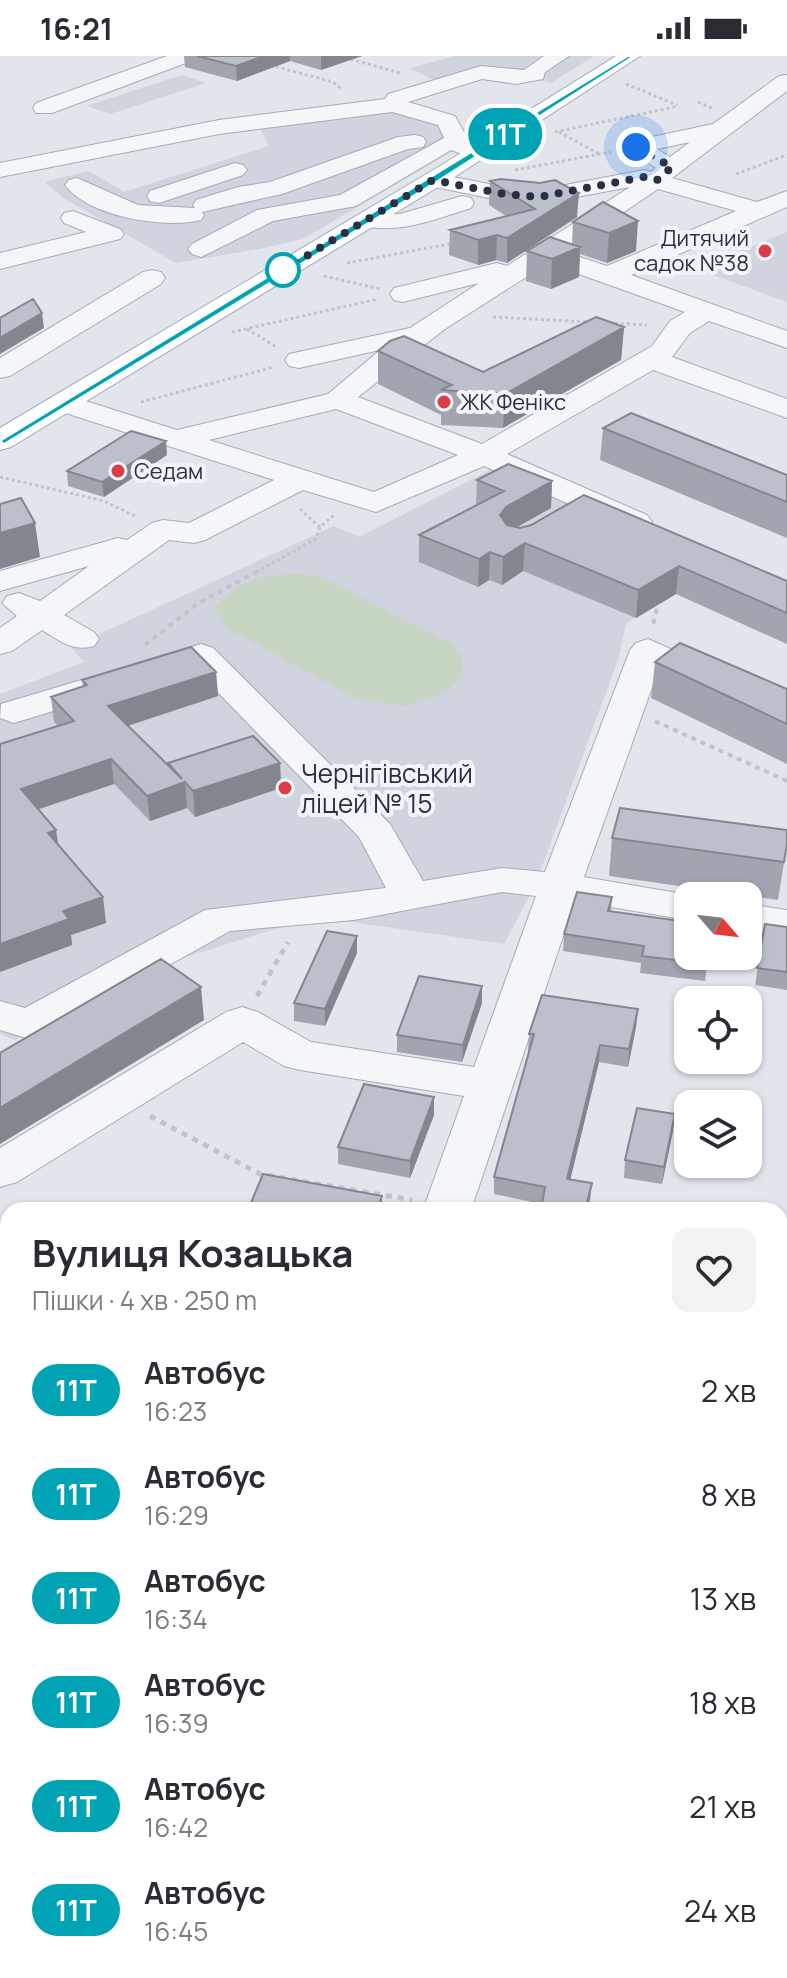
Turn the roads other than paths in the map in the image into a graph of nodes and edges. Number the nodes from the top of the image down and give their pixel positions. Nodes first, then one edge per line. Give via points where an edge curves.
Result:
1 (187, 56) edge
2 (559, 56) edge
3 (630, 56) edge
4 (784, 83) edge
5 (726, 96) dead end
6 (393, 105) junction
7 (44, 108) dead end
8 (717, 129) junction
9 (352, 135) dead end
10 (406, 142) junction
11 (461, 148) junction
12 (263, 161) dead end
13 (728, 168) road end
14 (0, 170) edge
15 (672, 174) junction
16 (433, 180) junction
17 (77, 185) dead end
18 (159, 196) dead end
19 (539, 197) junction
20 (787, 198) edge
21 (462, 203) dead end
22 (205, 205) dead end
23 (759, 210) junction
24 (266, 215) junction
25 (73, 218) dead end
26 (367, 220) junction
27 (598, 220) junction
28 (201, 249) dead end
29 (538, 258) junction
30 (0, 261) edge
31 (611, 274) junction
32 (152, 278) dead end
33 (403, 294) road end
34 (707, 311) junction
35 (787, 340) edge
36 (422, 343) junction
37 (650, 359) junction
38 (299, 360) road end
39 (0, 372) edge
40 (74, 396) junction
41 (338, 400) junction
42 (570, 406) junction
43 (787, 409) edge
44 (599, 419) dead end
45 (175, 439) junction
46 (0, 441) edge
47 (484, 455) junction
48 (300, 479) junction
49 (590, 502) junction
50 (554, 523) edge
51 (660, 534) edge
52 (155, 535) junction
53 (0, 581) edge
54 (0, 592) edge
55 (41, 616) junction
56 (82, 639) dead end
57 (1, 643) edge
58 (14, 712) dead end
59 (787, 714) edge
60 (560, 886) junction
61 (411, 896) junction
62 (674, 905) edge
63 (762, 919) edge
64 (787, 923) edge
65 (10, 1028) edge
66 (490, 1085) junction
67 (0, 1170) edge
68 (450, 1202) edge

1 - 7 street
2 - 6 street via 527,78 481,72 396,99
3 - 11 main road
4 - 5 street
4 - 8 street
6 - 11 street via 447,121
6 - 14 street via 219,127
8 - 15 street
8 - 15 street via 636,147
9 - 10 street
10 - 11 street
10 - 22 street via 274,189
11 - 16 main road
11 - 24 street via 347,201
12 - 18 street
13 - 15 street via 720,183
15 - 19 street
15 - 23 street
15 - 27 street
16 - 19 street
16 - 26 main road
17 - 24 street via 104,203 169,218 219,212
19 - 27 street
20 - 23 street
21 - 26 street via 401,222
23 - 31 street
24 - 28 street
25 - 30 street via 111,234
26 - 40 main road
27 - 29 street
29 - 31 street
29 - 33 street
29 - 36 street via 449,314
31 - 34 street
32 - 39 street
34 - 35 street
34 - 37 street via 680,327
36 - 38 street
36 - 41 street
37 - 42 street
37 - 43 street
39 - 40 street via 17,372
40 - 45 street
40 - 46 main road
41 - 45 street
41 - 47 street
42 - 44 street
42 - 47 street
45 - 48 street
47 - 48 street via 376,503
47 - 49 street
48 - 52 street via 194,533
49 - 50 street
49 - 51 street
52 - 53 street
52 - 55 street
54 - 55 street
55 - 56 street
55 - 57 street
58 - 61 street via 201,655 376,832
59 - 60 street via 648,650
60 - 61 street via 502,880
60 - 62 street
60 - 66 street
61 - 65 street via 220,919
63 - 64 street
66 - 67 street via 300,1055 242,1022
66 - 68 street

